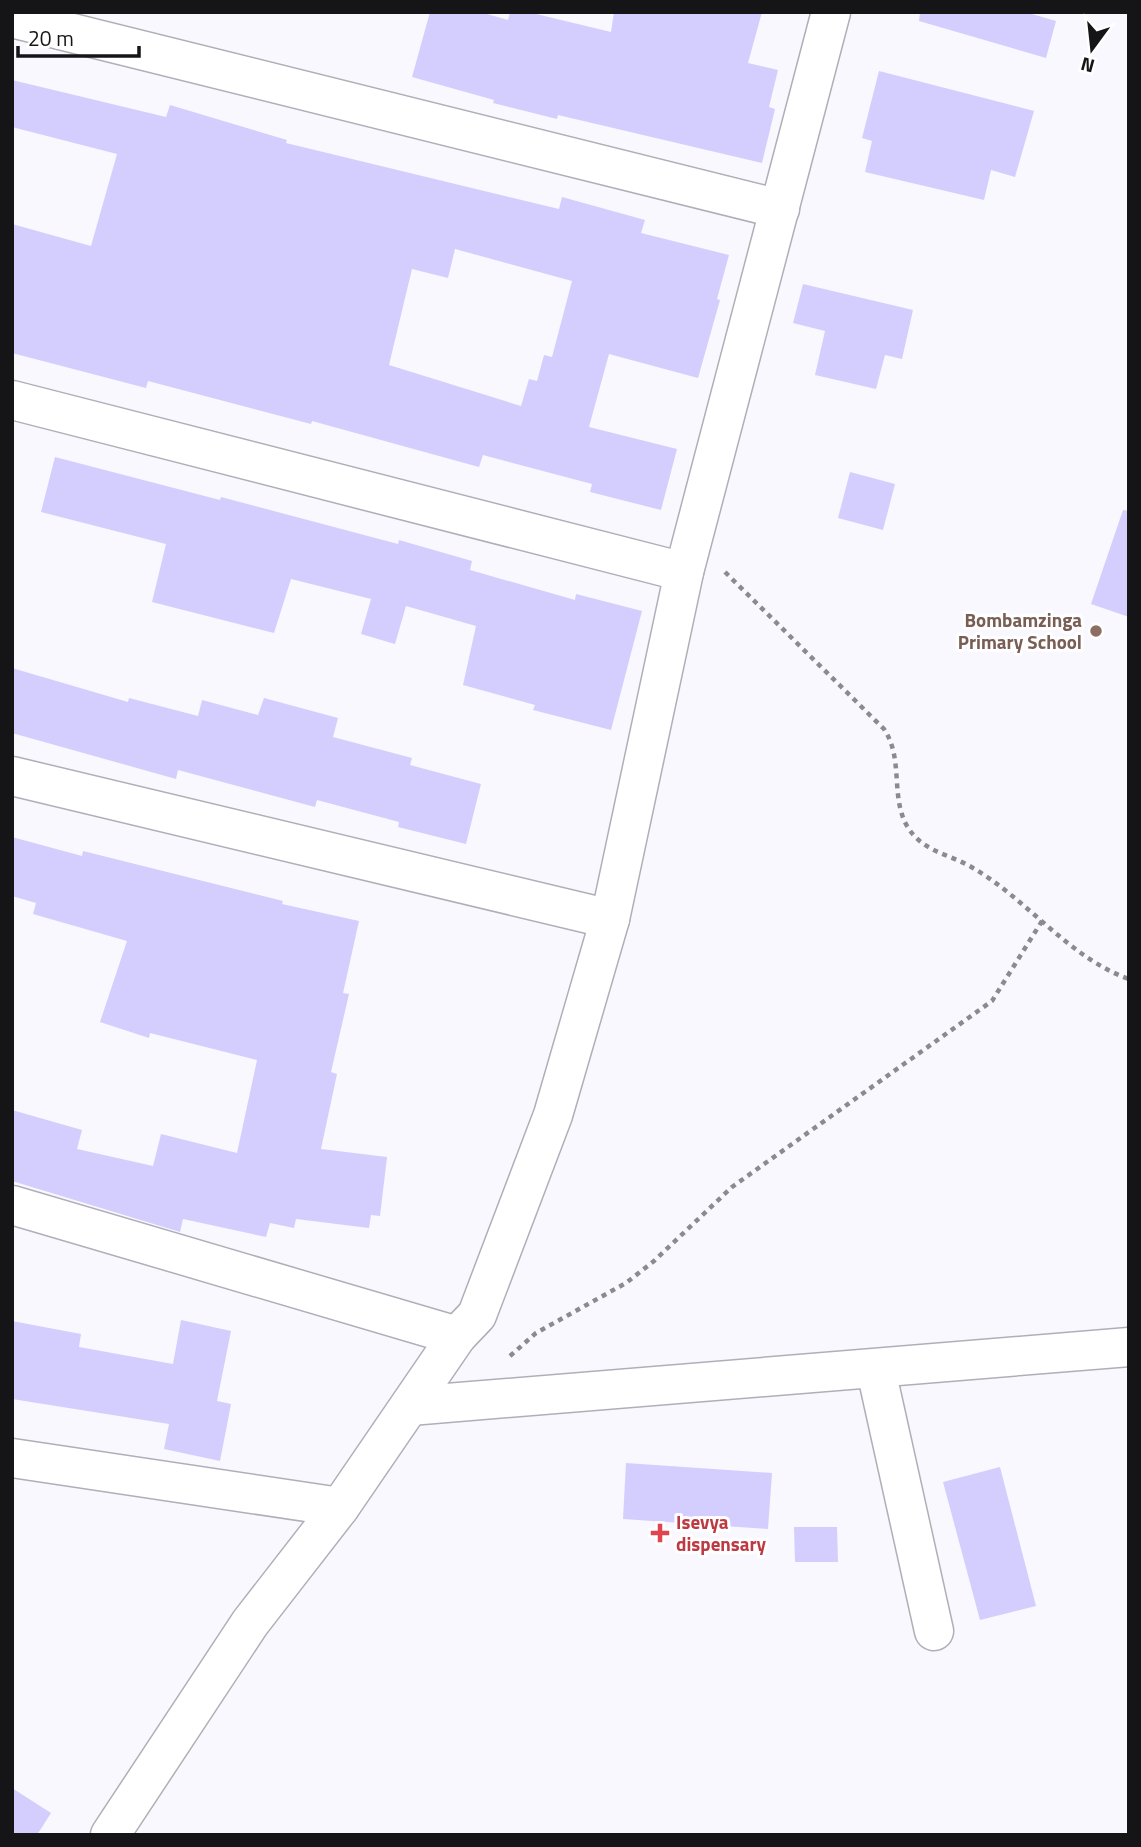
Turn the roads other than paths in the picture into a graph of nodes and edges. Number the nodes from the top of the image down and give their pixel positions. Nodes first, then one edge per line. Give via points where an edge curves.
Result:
1 (831, 12) edge
2 (12, 18) edge
3 (780, 209) junction
4 (12, 400) edge
5 (689, 556) junction
6 (12, 776) edge
7 (610, 919) junction
8 (12, 1205) edge
9 (457, 1336) junction
10 (1129, 1347) edge
11 (876, 1370) junction
12 (411, 1406) junction
13 (12, 1458) edge
14 (340, 1507) junction
15 (934, 1632) dead end
16 (110, 1835) edge

1 - 3 street
2 - 3 street
3 - 5 street
4 - 5 street
5 - 7 street
6 - 7 street
7 - 9 street via 553,1115 477,1315
8 - 9 street
9 - 12 street
10 - 11 street
11 - 12 street
11 - 15 street
12 - 14 street
13 - 14 street
14 - 16 street via 250,1623

